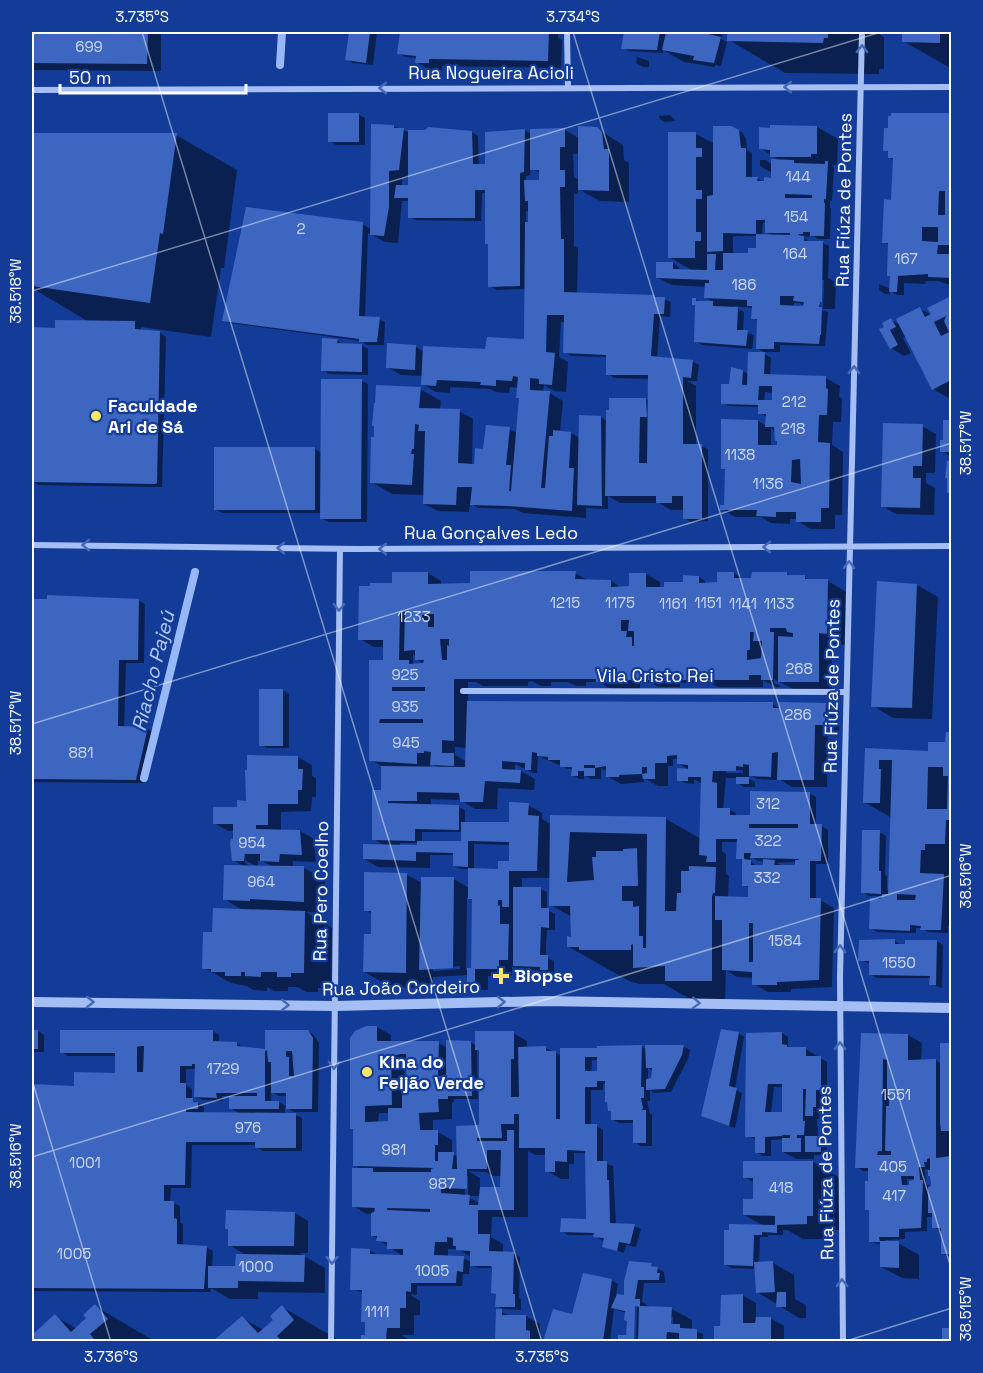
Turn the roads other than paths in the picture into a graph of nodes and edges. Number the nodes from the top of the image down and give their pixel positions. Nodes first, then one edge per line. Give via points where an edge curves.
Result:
1 (567, 32) edge
2 (862, 32) edge
3 (861, 86) junction
4 (951, 87) edge
5 (568, 88) junction
6 (32, 90) edge
7 (32, 545) edge
8 (850, 546) junction
9 (951, 546) edge
10 (340, 549) junction
11 (463, 691) dead end
12 (846, 692) junction
13 (32, 1002) edge
14 (335, 1006) junction
15 (840, 1008) junction
16 (951, 1008) edge
17 (331, 1341) edge
18 (843, 1341) edge

1 - 5 street
3 -> 2 street, Rua Fiúza de Pontes
3 - 4 street, Rua Nogueira Acioli
3 -> 5 street, Rua Nogueira Acioli
8 -> 3 street, Rua Fiúza de Pontes
5 -> 6 street, Rua Nogueira Acioli
10 -> 7 street, Rua Gonçalves Ledo
8 - 9 street, Rua Gonçalves Ledo
8 -> 10 street, Rua Gonçalves Ledo
12 -> 8 street, Rua Fiúza de Pontes
10 -> 14 street, Rua Pero Coelho
11 - 12 street, Vila Cristo Rei
15 -> 12 street, Rua Fiúza de Pontes
13 -> 14 street, Rua João Cordeiro
14 -> 15 street, Rua João Cordeiro via 545,1001
14 -> 17 street, Rua Pero Coelho
15 - 16 street, Rua João Cordeiro
18 -> 15 street, Rua Fiúza de Pontes

